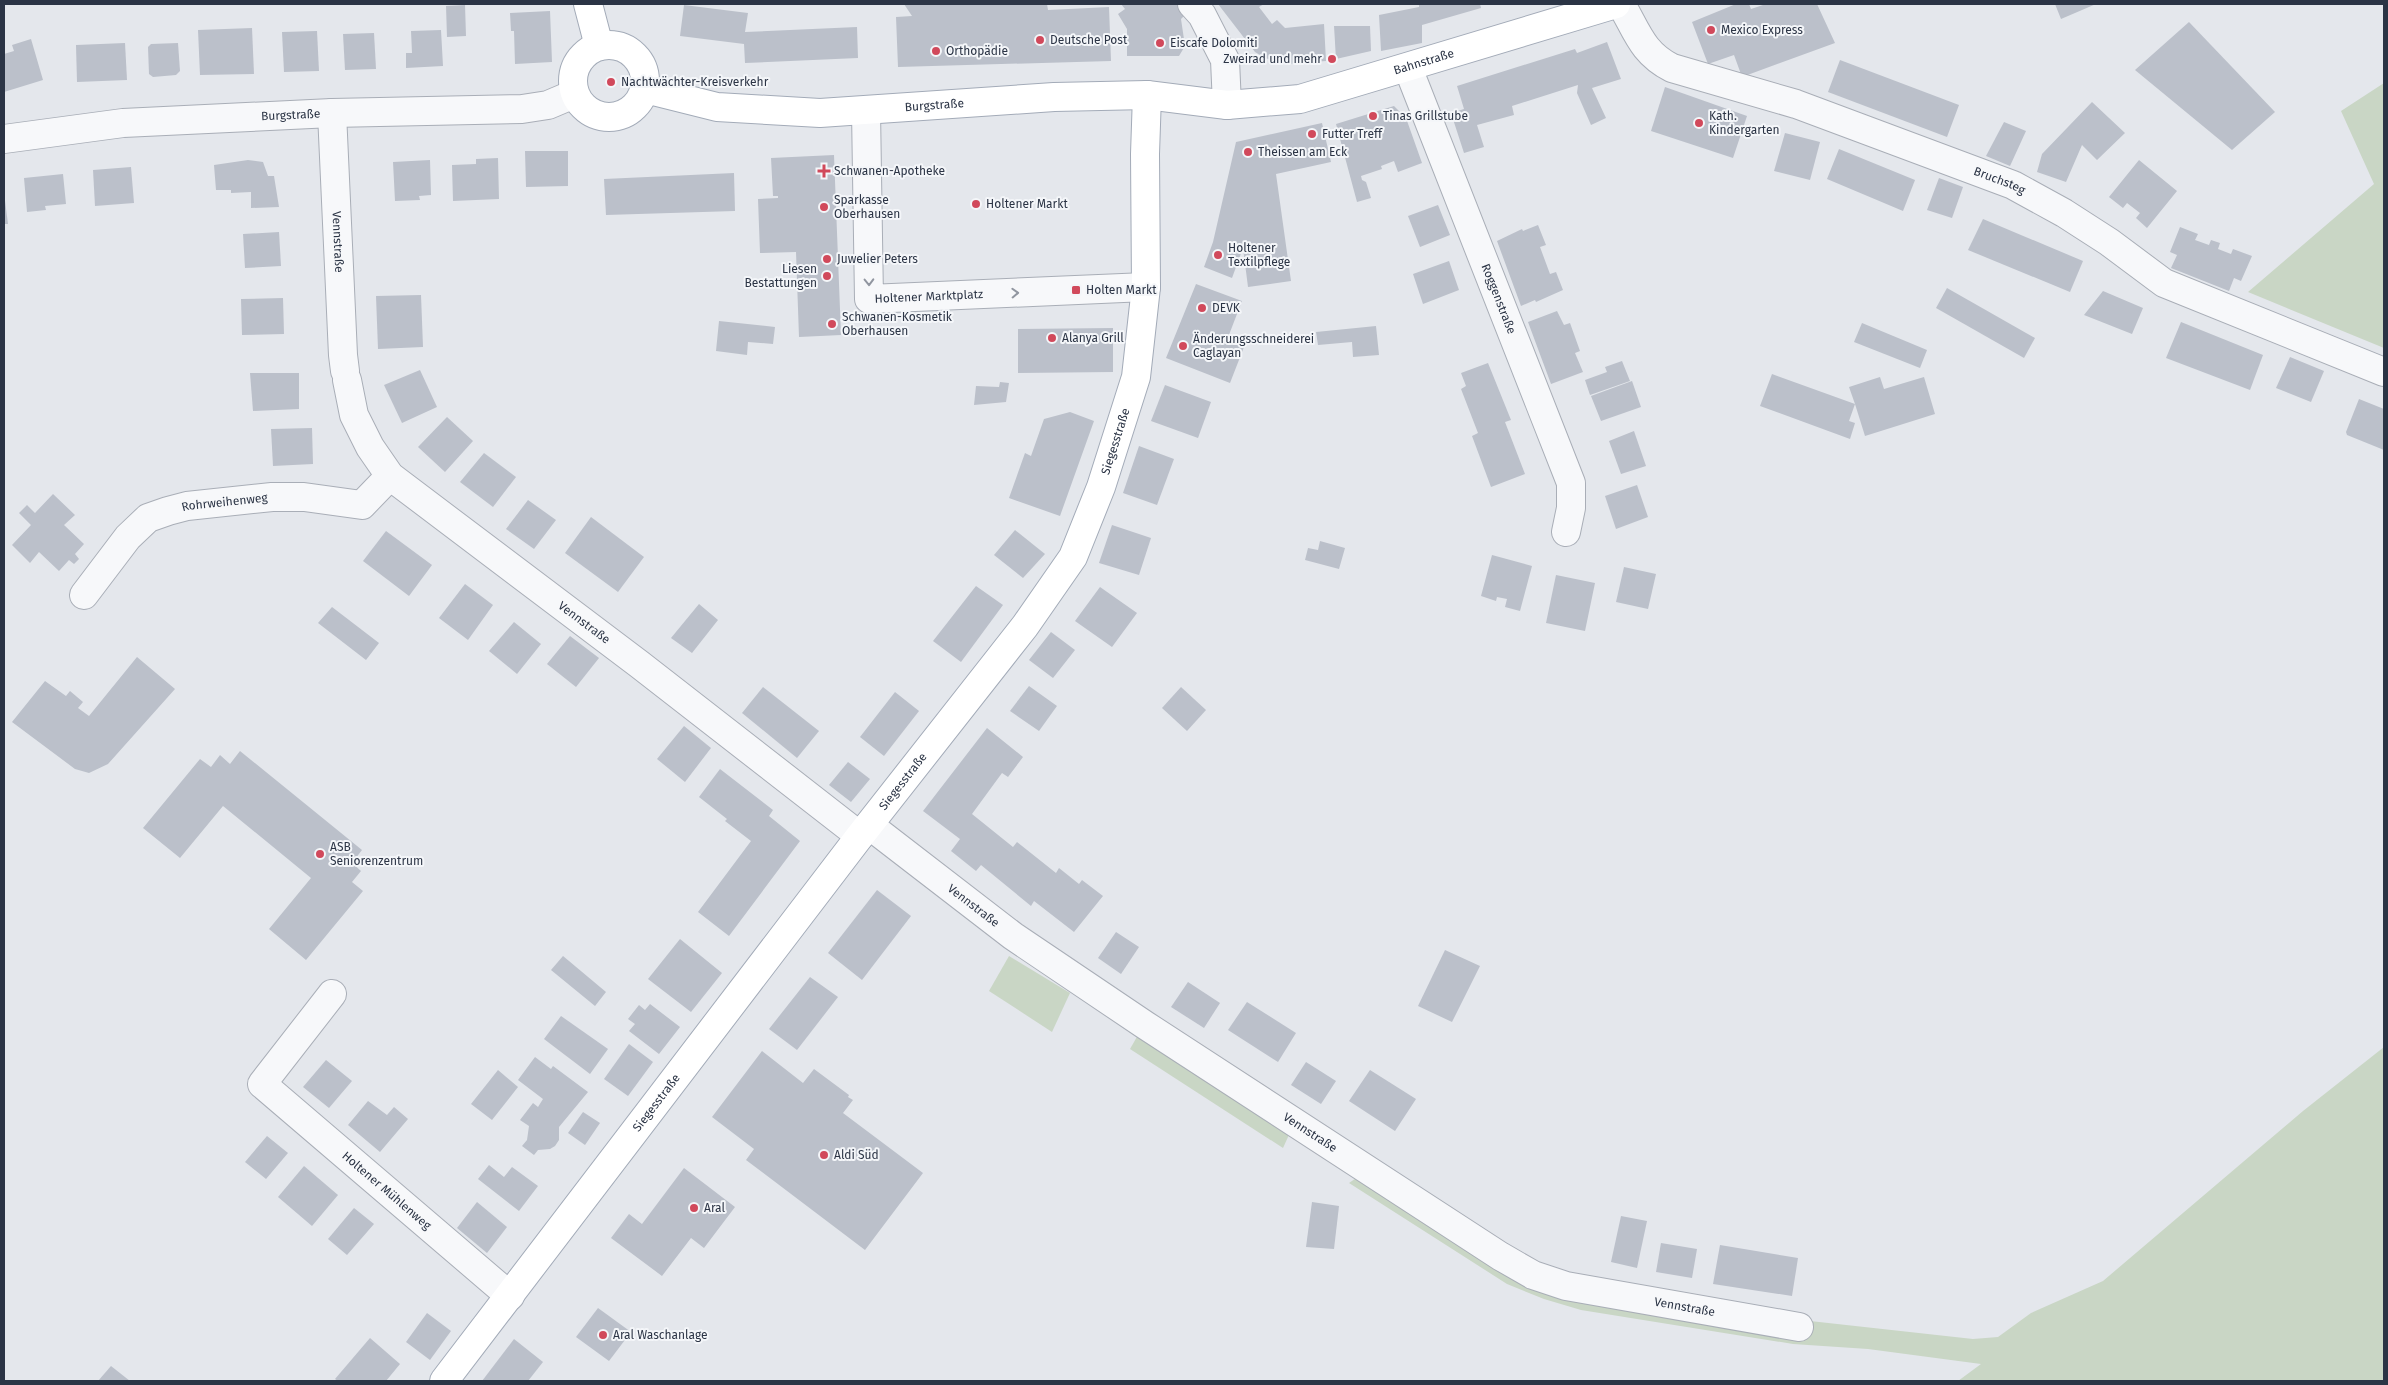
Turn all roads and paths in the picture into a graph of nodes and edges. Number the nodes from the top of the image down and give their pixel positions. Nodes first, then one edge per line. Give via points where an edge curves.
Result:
1 (588, 4) edge
2 (1192, 4) edge
3 (1616, 4) edge
4 (1620, 4) edge
5 (599, 46) junction
6 (1408, 68) junction
7 (645, 89) junction
8 (574, 94) junction
9 (1147, 95) junction
10 (1227, 105) junction
11 (866, 111) junction
12 (332, 113) junction
13 (4, 139) edge
14 (1146, 287) junction
15 (2384, 372) edge
16 (390, 476) junction
17 (1566, 532) dead end
18 (84, 595) dead end
19 (865, 830) junction
20 (332, 994) dead end
21 (510, 1296) junction
22 (1799, 1328) dead end
23 (444, 1381) edge

1 - 5 main road
2 - 10 street via 1202,15 1225,60
3 - 6 main road, Bahnstraße
4 - 15 street, Bruchsteg via 1648,52 1672,68 1796,104 2013,186 2064,213 2164,283
5 - 7 main road via 625,48 636,56 643,67
5 - 8 main road via 578,62 572,75
6 - 10 main road, Bahnstraße via 1300,100
6 - 17 street, Roggenstraße via 1570,483 1571,508
7 - 8 main road via 634,108 621,116 605,118 590,113
7 - 11 main road, Burgstraße via 717,107 820,113
8 - 12 street, Burgstraße via 548,105 522,109
9 - 10 main road, Burgstraße
9 - 11 main road, Burgstraße via 1054,97
9 - 14 main road, Siegesstraße
11 -> 14 street, Holtener Marktplatz via 869,299
12 - 13 street, Burgstraße via 123,123
12 - 16 street, Vennstraße via 346,375 354,414
14 - 19 main road, Siegesstraße via 1136,377 1101,487 1073,557 1025,626
16 - 18 street, Rohrweihenweg via 362,505 304,497 272,497 187,506 148,518 128,537
16 - 19 street, Vennstraße
19 - 21 main road, Siegesstraße
19 - 22 street, Vennstraße via 921,863 950,890 1145,1025 1500,1256 1533,1274 1566,1286
20 - 21 street, Holtener Mühlenweg via 262,1084
21 - 23 main road, Siegesstraße

